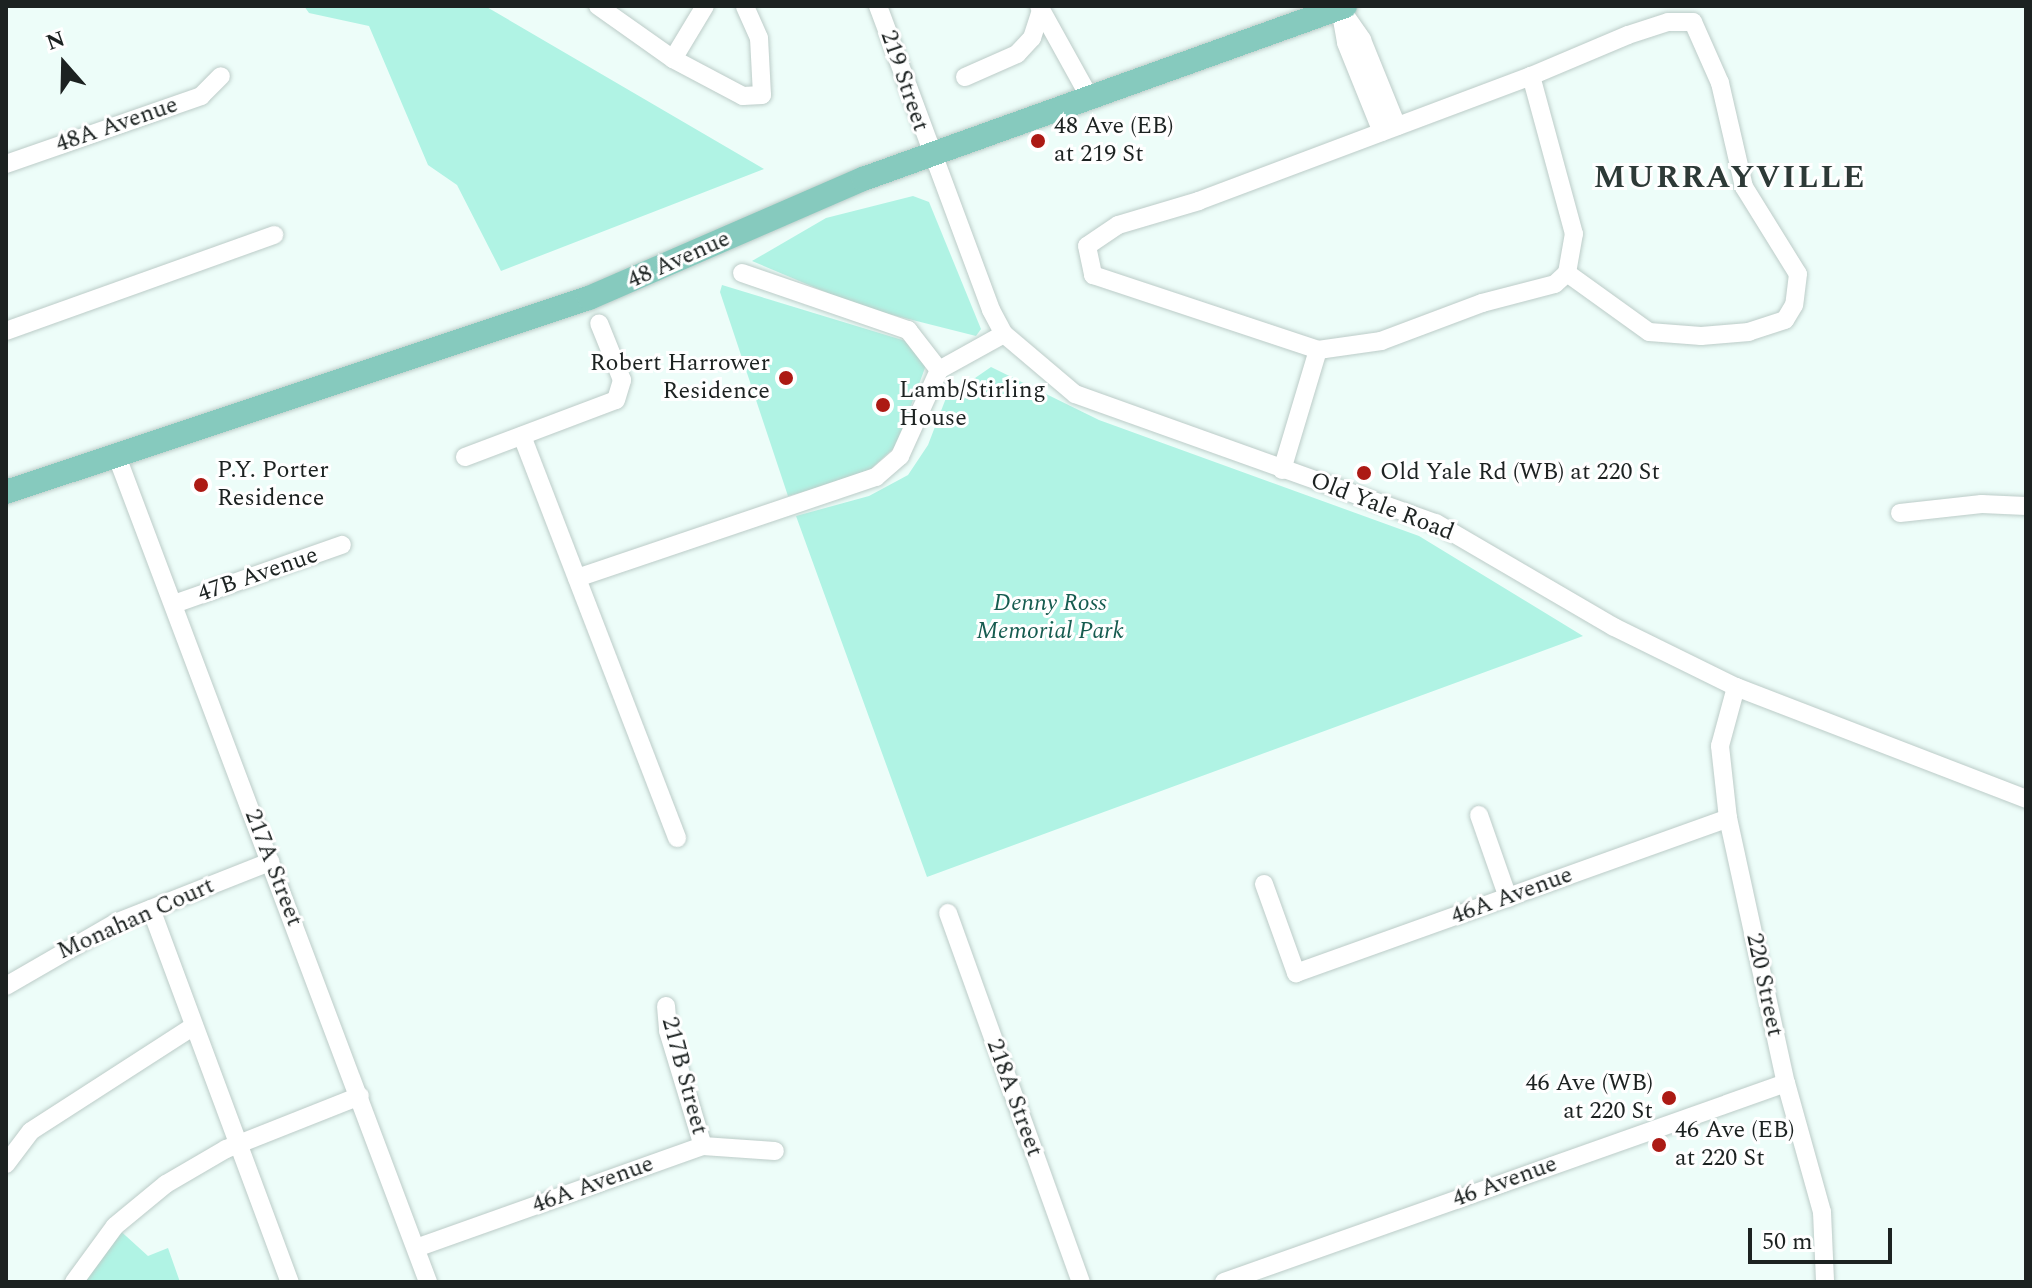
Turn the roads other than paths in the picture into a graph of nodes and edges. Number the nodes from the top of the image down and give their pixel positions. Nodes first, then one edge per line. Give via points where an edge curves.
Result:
1 (598, 6) edge
2 (705, 6) edge
3 (745, 6) edge
4 (878, 6) edge
5 (1342, 7) edge
6 (1039, 10) edge
7 (673, 59) junction
8 (221, 76) dead end
9 (1531, 76) junction
10 (965, 77) dead end
11 (1090, 98) junction
12 (1390, 129) junction
13 (931, 155) junction
14 (6, 164) edge
15 (274, 235) dead end
16 (742, 273) dead end
17 (1567, 273) junction
18 (599, 323) dead end
19 (6, 331) edge
20 (1004, 334) junction
21 (1318, 350) junction
22 (939, 370) junction
23 (522, 436) junction
24 (116, 454) junction
25 (465, 457) dead end
26 (1282, 470) junction
27 (6, 492) edge
28 (2026, 506) edge
29 (1900, 513) dead end
30 (342, 545) dead end
31 (577, 578) junction
32 (174, 604) junction
33 (1736, 687) junction
34 (2026, 799) edge
35 (1479, 815) dead end
36 (1728, 818) junction
37 (677, 838) dead end
38 (270, 862) junction
39 (1264, 884) dead end
40 (1508, 898) junction
41 (151, 909) junction
42 (948, 913) dead end
43 (6, 986) edge
44 (666, 1006) dead end
45 (194, 1026) junction
46 (1786, 1083) junction
47 (360, 1096) junction
48 (242, 1143) junction
49 (703, 1146) junction
50 (775, 1151) dead end
51 (6, 1164) edge
52 (416, 1248) junction
53 (74, 1282) edge
54 (290, 1282) edge
55 (428, 1282) edge
56 (1081, 1282) edge
57 (1224, 1282) edge
58 (1825, 1282) edge

1 - 7 street
2 - 7 street
3 - 7 street via 759,38 762,95 743,96
4 - 13 street, 219 Street
5 - 11 main road, 48 Avenue
5 - 12 street via 1346,43
6 - 10 street via 1032,38 1017,54
6 - 11 street
8 - 14 street, 48A Avenue via 201,96
9 - 12 street
9 - 17 street via 1574,234
9 - 17 street via 1628,35 1668,22 1693,22 1720,83 1744,187 1798,274 1794,305 1785,320 1749,332 1701,336 1649,332
11 - 13 main road, 48 Avenue
12 - 21 street via 1199,201 1118,225 1087,246 1093,275
13 - 20 street, Old Yale Road via 974,273
13 - 24 main road, 48 Avenue via 863,179 589,298
15 - 19 street
16 - 22 street via 908,330
17 - 21 street via 1555,284 1482,303 1381,341
18 - 23 street via 622,380 616,400
20 - 22 street
20 - 26 street, Old Yale Road via 1075,394
21 - 26 street
22 - 31 street via 900,456 876,477
23 - 25 street
23 - 31 street
24 - 27 main road, 48 Avenue
24 - 32 street, 217A Street
26 - 33 street, Old Yale Road via 1436,523 1614,627
28 - 29 street via 1982,504
30 - 32 street, 47B Avenue
31 - 37 street
32 - 38 street, 217A Street
33 - 34 street, Old Yale Road
33 - 36 street, 220 Street via 1720,746
35 - 40 street
36 - 40 street, 46A Avenue
36 - 46 street, 220 Street
38 - 41 street, Monahan Court
38 - 47 street, 217A Street
39 - 40 street, 46A Avenue via 1296,973
41 - 43 street, Monahan Court via 40,963
41 - 45 street
42 - 56 street, 218A Street
44 - 49 street, 217B Street via 668,1031
45 - 48 street
45 - 51 street via 31,1131
46 - 57 street, 46 Avenue
46 - 58 street, 220 Street via 1822,1212
47 - 48 street
47 - 52 street, 217A Street
48 - 53 street via 166,1184 115,1226
48 - 54 street
49 - 50 street, 46A Avenue
49 - 52 street, 46A Avenue
52 - 55 street, 217A Street

